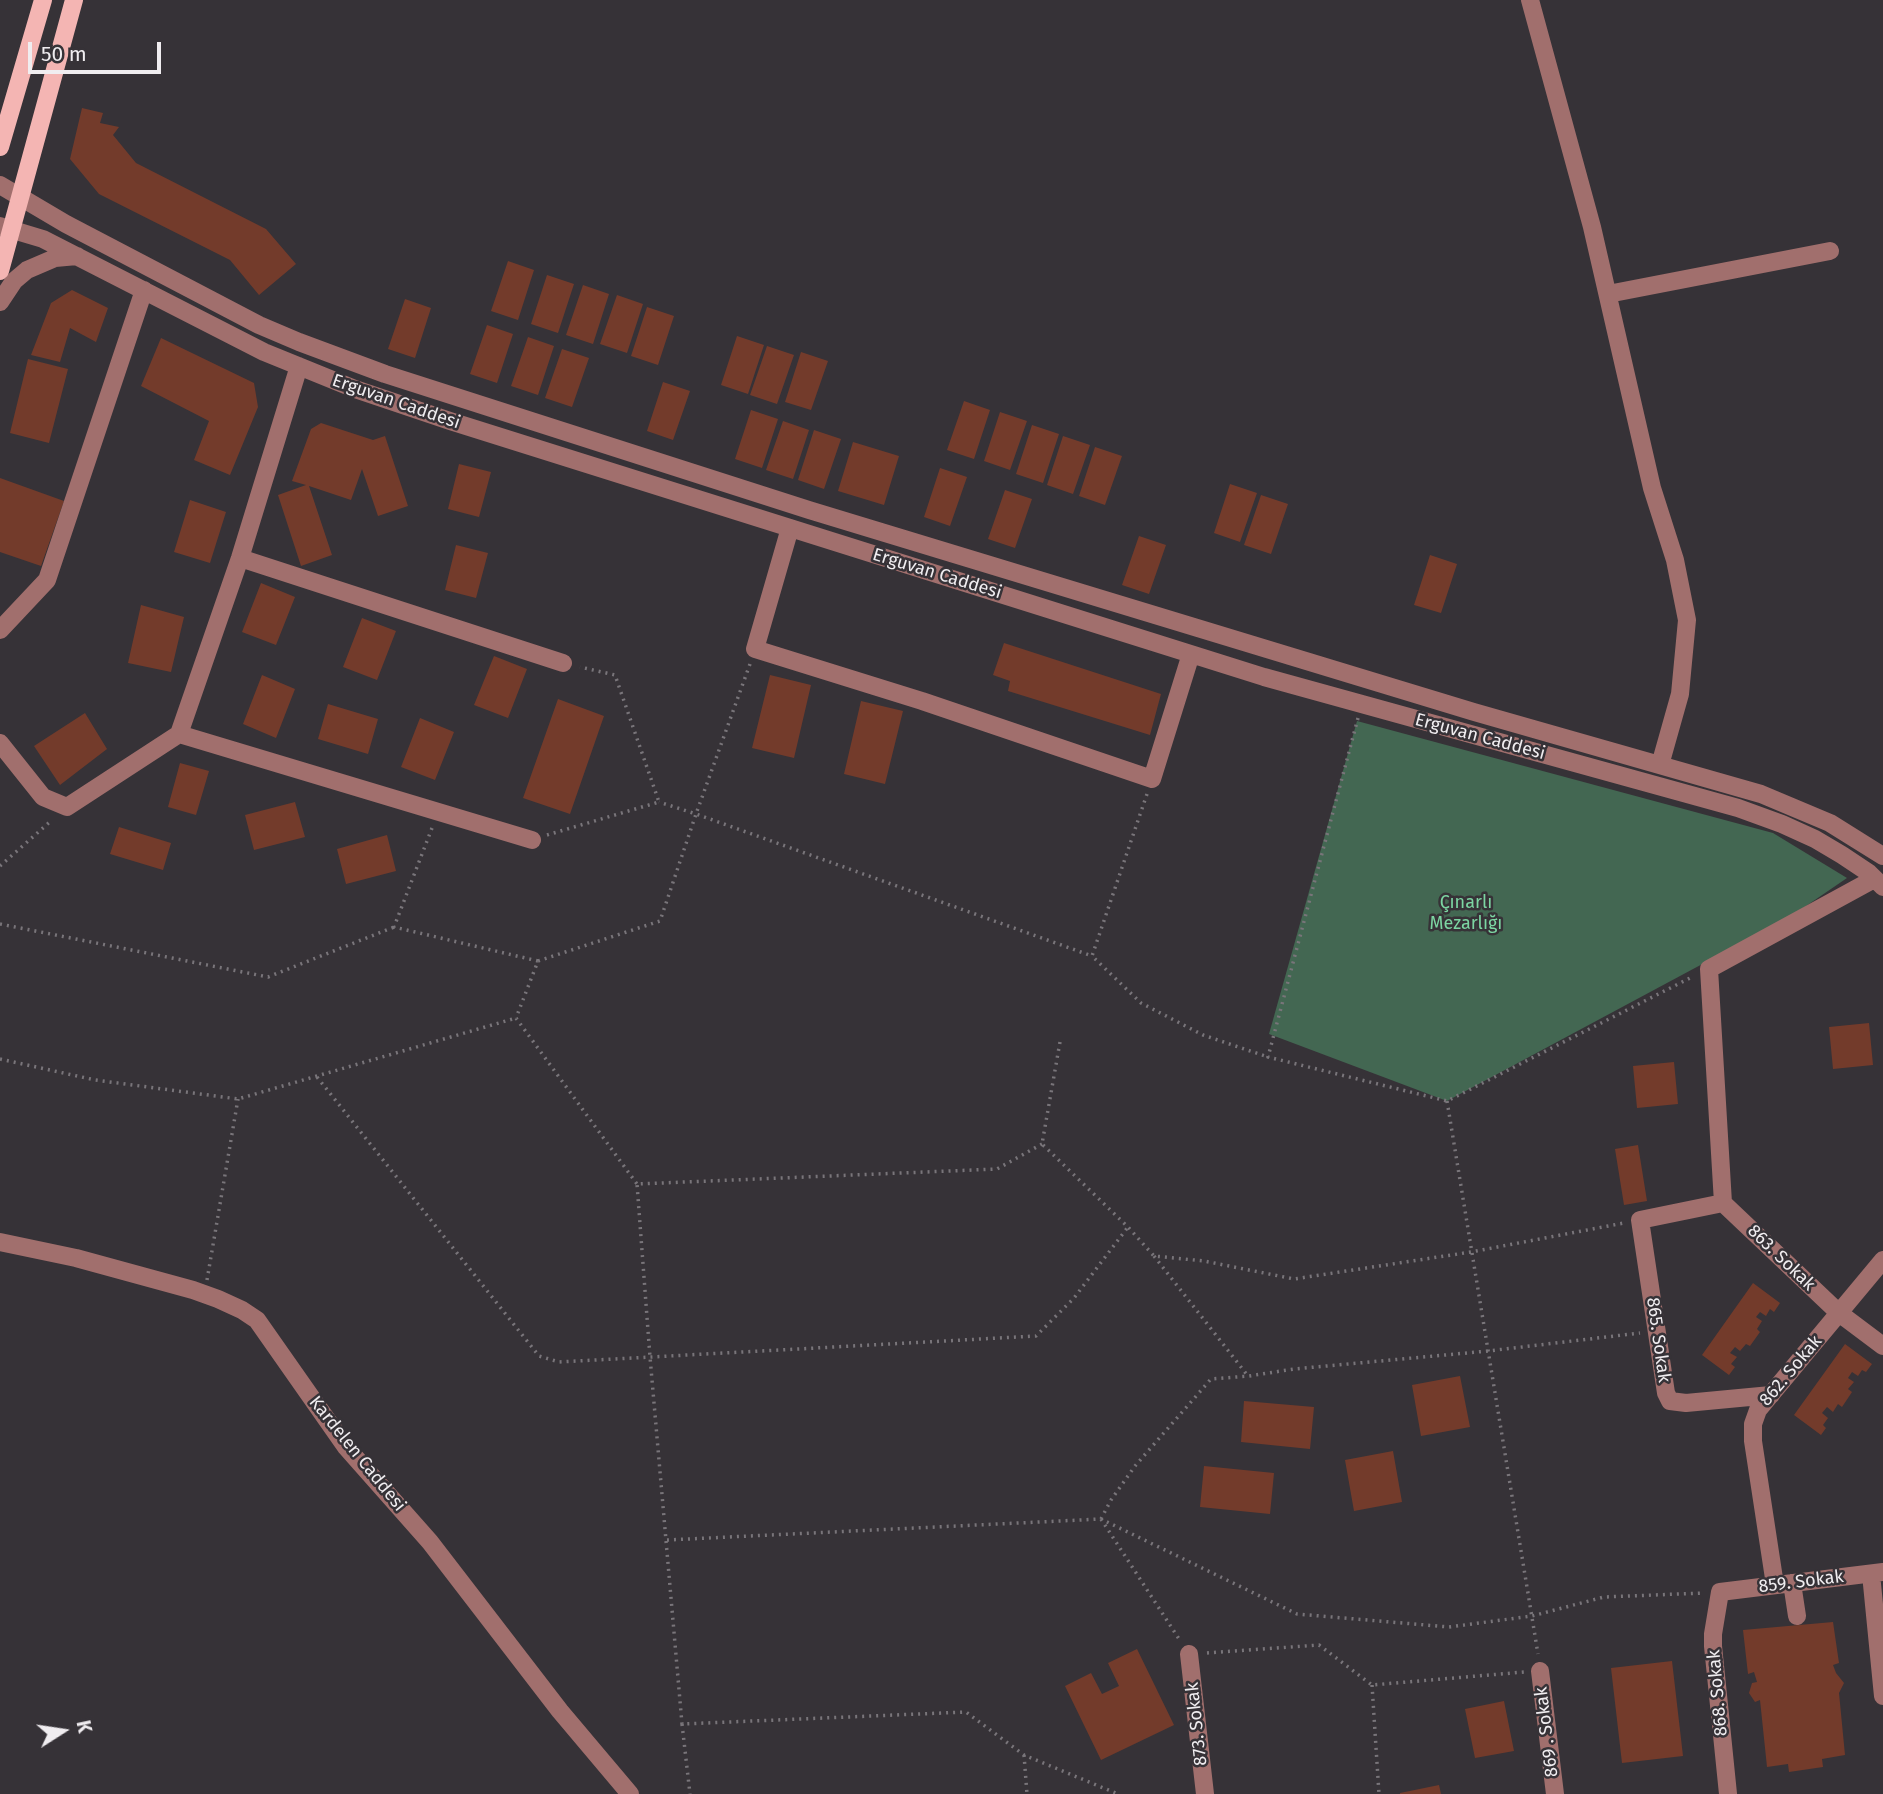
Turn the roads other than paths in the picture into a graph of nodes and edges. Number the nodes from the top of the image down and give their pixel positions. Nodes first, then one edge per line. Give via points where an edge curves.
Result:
1 (43, 0) edge
2 (74, 0) edge
3 (1530, 0) edge
4 (0, 147) edge
5 (0, 185) edge
6 (20, 196) junction
7 (5, 228) edge
8 (1830, 251) dead end
9 (78, 256) junction
10 (0, 271) edge
11 (144, 290) junction
12 (1608, 294) junction
13 (0, 302) edge
14 (299, 366) junction
15 (790, 528) junction
16 (240, 558) junction
17 (0, 630) edge
18 (1191, 654) junction
19 (564, 663) road end
20 (179, 734) junction
21 (0, 743) edge
22 (1660, 765) junction
23 (532, 840) road end
24 (1883, 856) edge
25 (1879, 883) edge
26 (1723, 1203) junction
27 (0, 1242) edge
28 (1883, 1260) edge
29 (1839, 1314) junction
30 (1883, 1346) edge
31 (1770, 1395) junction
32 (1877, 1573) edge
33 (1783, 1584) junction
34 (1720, 1592) joint
35 (1797, 1616) dead end
36 (1189, 1654) road end
37 (1540, 1671) road end
38 (1883, 1696) edge
39 (630, 1794) edge
40 (1205, 1794) edge
41 (1555, 1794) edge
42 (1728, 1794) edge

1 - 4 main road
2 - 6 main road
3 - 12 street
5 - 6 street
6 - 7 main road
6 - 22 street via 259,325 385,374 809,510
7 - 9 street, Erguvan Caddesi
7 - 10 main road
8 - 12 street
9 - 11 street, Erguvan Caddesi
9 - 13 street via 55,258 27,270
11 - 14 street, Erguvan Caddesi
11 - 17 street via 47,580
12 - 22 street via 1686,621 1679,694
14 - 15 street, Erguvan Caddesi via 450,421
14 - 16 street
15 - 18 street, Erguvan Caddesi
15 - 18 street via 755,649 1152,779
16 - 19 street
16 - 20 street
18 - 25 street, Erguvan Caddesi via 1738,808 1815,839
20 - 21 street via 67,807 43,797
20 - 23 street
22 - 24 street via 1781,801
25 - 26 street via 1709,969
26 - 29 street, 863. Sokak
26 - 31 street, 865. Sokak via 1640,1220 1666,1394 1670,1401 1686,1403
27 - 39 street, Kardelen Caddesi via 205,1294 257,1320 346,1447 430,1542
28 - 29 street, 862. Sokak
29 - 30 street, 863. Sokak
29 - 31 street, 862. Sokak
31 - 33 street, 862. Sokak via 1753,1424 1754,1441
32 - 33 street, 859. Sokak
32 - 38 street
33 - 34 street, 859. Sokak
33 - 35 street, 862. Sokak
34 - 42 street, 868. Sokak via 1713,1646
36 - 40 street, 873. Sokak
37 - 41 street, 869 . Sokak

